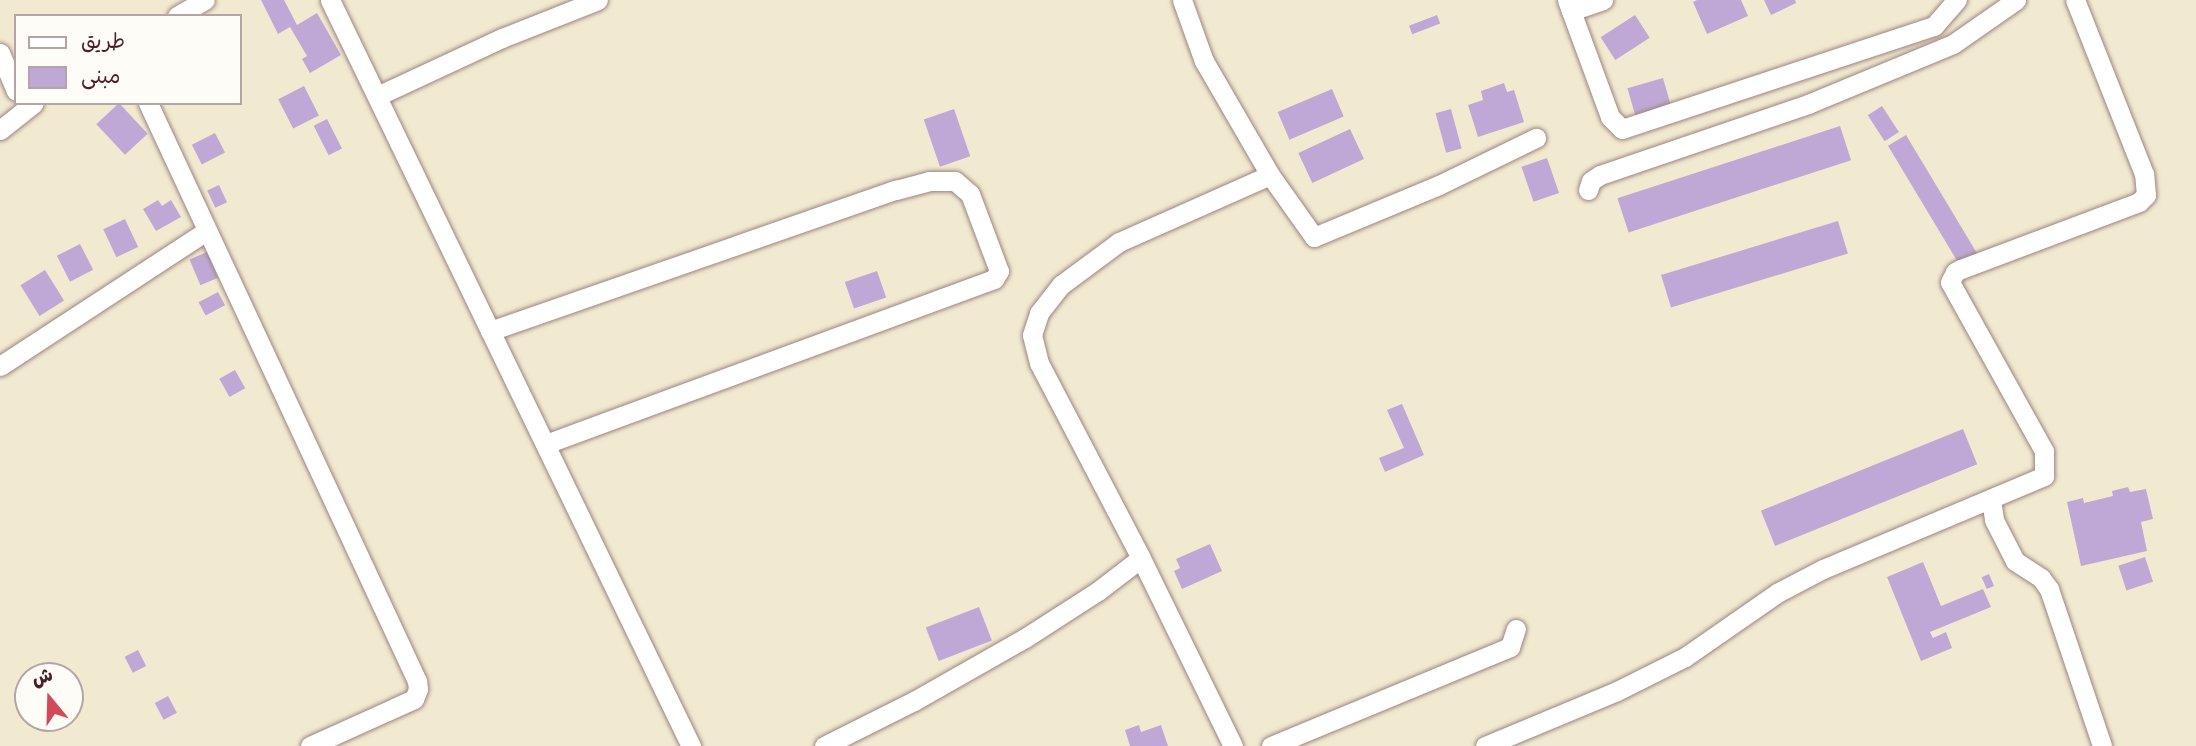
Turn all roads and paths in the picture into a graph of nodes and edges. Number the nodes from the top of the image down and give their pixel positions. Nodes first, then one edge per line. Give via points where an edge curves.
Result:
1 (205, 0) edge
2 (330, 0) edge
3 (598, 0) edge
4 (1182, 0) edge
5 (1603, 0) edge
6 (1957, 0) edge
7 (2016, 0) edge
8 (2075, 0) edge
9 (1569, 6) edge
10 (180, 14) edge
11 (0, 53) edge
12 (14, 86) edge
13 (377, 96) junction
14 (149, 105) edge
15 (26, 106) edge
16 (0, 130) edge
17 (1536, 138) dead end
18 (1270, 175) junction
19 (1588, 190) dead end
20 (206, 231) junction
21 (490, 331) junction
22 (0, 366) edge
23 (545, 444) junction
24 (1991, 500) junction
25 (1141, 558) junction
26 (1516, 629) dead end
27 (310, 746) edge
28 (691, 746) edge
29 (824, 746) edge
30 (1233, 746) edge
31 (1271, 746) edge
32 (1485, 746) edge
33 (2102, 746) edge

1 - 10 street
2 - 13 street
3 - 13 street
4 - 18 street via 1204,61
5 - 9 street
6 - 9 street via 1934,26 1622,129 1610,117
7 - 19 street via 1953,44 1808,104 1600,175
8 - 24 street via 2144,174 2146,195 2139,202 1951,276 1951,289 2046,458 2046,472 2040,480
11 - 12 street
13 - 21 street
14 - 20 street
15 - 16 street
17 - 18 street via 1314,237
18 - 25 street via 1119,242 1061,285 1039,313 1032,335 1039,363
20 - 22 street
20 - 27 street via 392,623 418,690 414,699
21 - 23 street
21 - 23 street via 896,190 929,181 955,181 970,194 999,271 994,279
23 - 28 street
24 - 32 street via 1824,569 1777,593 1685,657
24 - 33 street via 1994,520 2014,561 2041,578 2049,589
25 - 29 street via 1025,638
25 - 30 street
26 - 31 street via 1510,647

